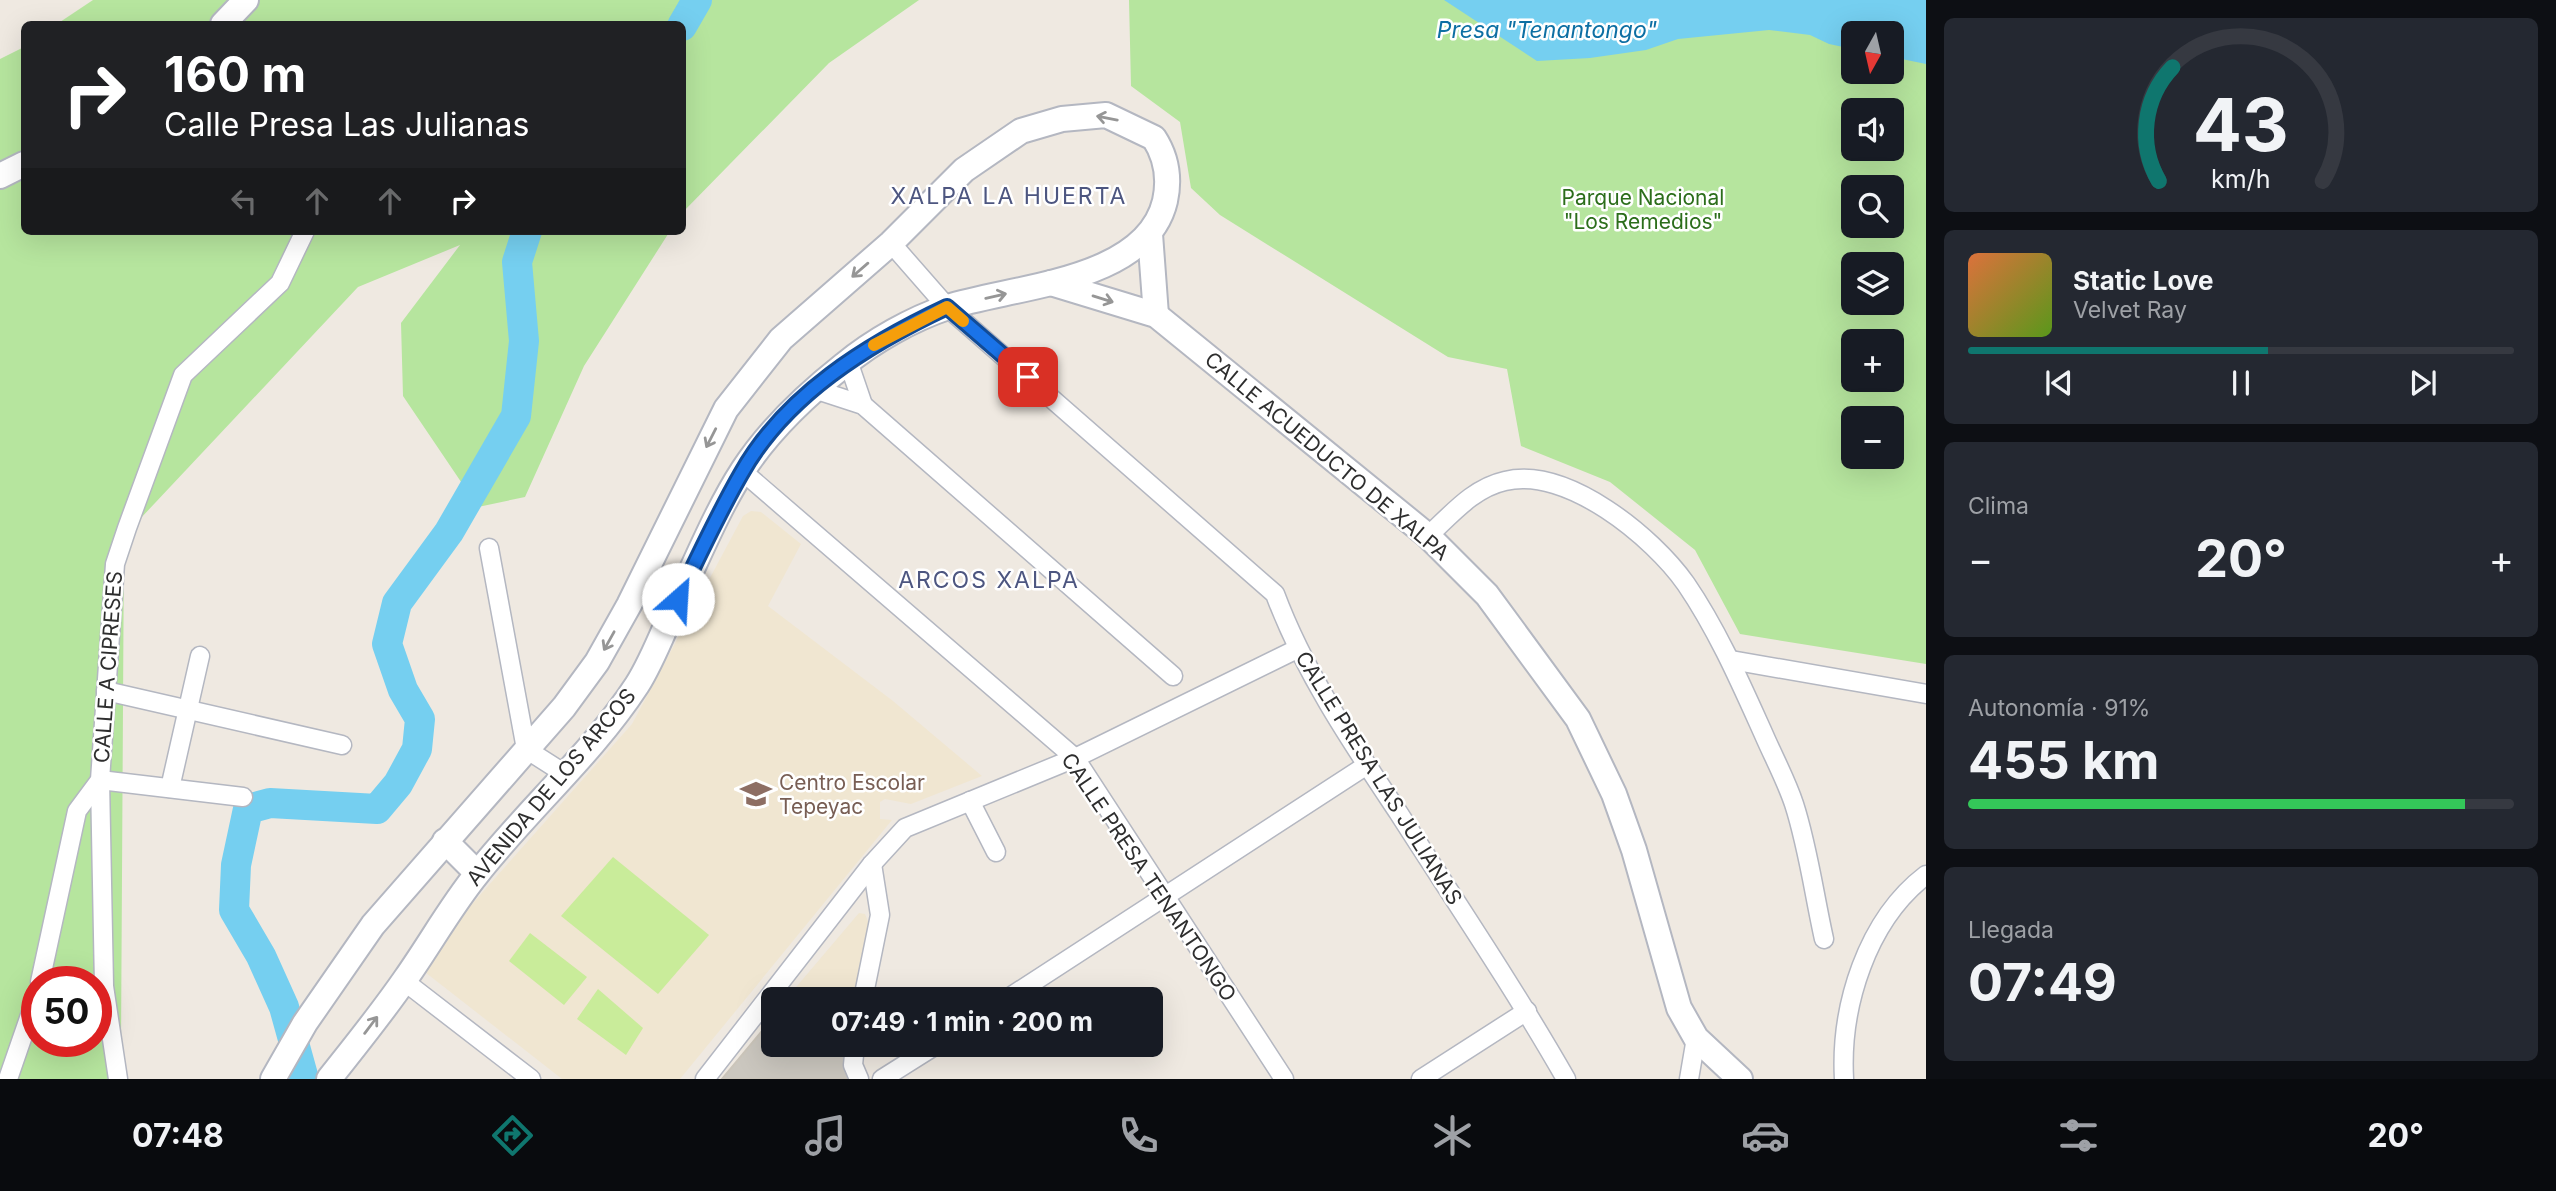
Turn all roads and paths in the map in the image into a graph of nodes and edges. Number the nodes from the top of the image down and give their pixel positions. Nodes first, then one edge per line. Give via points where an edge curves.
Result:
1 (246, 0) edge
2 (226, 21) edge
3 (21, 166) edge
4 (0, 176) edge
5 (1150, 234) junction
6 (303, 235) edge
7 (891, 243) junction
8 (1051, 283) junction
9 (947, 307) junction
10 (1156, 315) junction
11 (848, 361) junction
12 (814, 389) junction
13 (863, 405) junction
14 (742, 471) junction
15 (1428, 536) junction
16 (489, 548) dead end
17 (1297, 649) junction
18 (200, 656) dead end
19 (1731, 660) junction
20 (1173, 676) dead end
21 (106, 691) junction
22 (1926, 694) edge
23 (186, 711) junction
24 (342, 745) dead end
25 (526, 749) junction
26 (1075, 758) junction
27 (1367, 765) junction
28 (565, 774) junction
29 (100, 780) junction
30 (170, 789) junction
31 (243, 797) dead end
32 (970, 801) junction
33 (445, 841) junction
34 (996, 852) dead end
35 (872, 864) junction
36 (477, 873) junction
37 (1926, 875) edge
38 (1164, 898) junction
39 (1824, 939) dead end
40 (43, 966) edge
41 (100, 966) edge
42 (404, 981) junction
43 (865, 987) edge
44 (1026, 987) edge
45 (1527, 1011) junction
46 (1696, 1038) junction
47 (21, 1041) edge
48 (112, 1048) edge
49 (854, 1057) edge
50 (917, 1057) edge
51 (278, 1069) edge
52 (8, 1079) edge
53 (118, 1079) edge
54 (329, 1079) edge
55 (531, 1079) edge
56 (705, 1079) edge
57 (859, 1079) edge
58 (882, 1079) edge
59 (1284, 1079) edge
60 (1420, 1079) edge
61 (1566, 1079) edge
62 (1689, 1079) edge
63 (1740, 1079) edge
64 (1844, 1079) edge

1 - 2 main road
3 - 4 main road
5 -> 7 main road, AVENIDA DE LOS ARCOS via 1166,198 1163,151 1140,129 1106,116 1085,115 1021,131 964,170
5 - 8 main road, AVENIDA DE LOS ARCOS via 1111,262
5 - 10 main road
6 - 21 street, CALLE A CIPRESES via 280,284 183,375 115,564
7 - 9 street, CALLE PRESA LAS JULIANAS
7 -> 25 main road, AVENIDA DE LOS ARCOS via 781,339 726,409 597,662
9 -> 8 main road, AVENIDA DE LOS ARCOS
8 -> 10 main road, CALLE ACUEDUCTO DE XALPA
9 - 11 main road, AVENIDA DE LOS ARCOS
9 - 17 street, CALLE PRESA LAS JULIANAS via 1251,570 1275,594
10 - 15 main road, CALLE ACUEDUCTO DE XALPA
11 - 12 main road, AVENIDA DE LOS ARCOS
11 - 13 street
12 - 13 street
12 - 14 main road, AVENIDA DE LOS ARCOS via 773,430
13 - 20 street
14 - 26 street, CALLE PRESA TENANTONGO
14 - 28 main road, AVENIDA DE LOS ARCOS via 638,684
15 - 19 street via 1475,493 1506,480 1538,481 1572,490 1648,541 1685,583
15 - 46 main road, CALLE ACUEDUCTO DE XALPA via 1487,595 1578,719 1614,794 1679,1008
16 - 25 street
17 - 26 street
17 - 27 street, CALLE PRESA LAS JULIANAS
18 - 23 street
19 - 22 street
19 - 39 street via 1794,804
21 - 23 street
21 - 29 street, CALLE A CIPRESES
23 - 24 street
23 - 30 street
25 - 28 street
25 - 33 main road, AVENIDA DE LOS ARCOS
26 - 32 street
26 - 38 street, CALLE PRESA TENANTONGO
27 - 38 street
27 - 45 street, CALLE PRESA LAS JULIANAS
28 - 36 main road, AVENIDA DE LOS ARCOS
29 - 30 street
29 - 40 street, CALLE A CIPRESES via 77,811
29 - 41 street
30 - 31 street
32 - 34 street
32 - 35 street via 905,828
33 - 36 main road
33 - 51 main road, AVENIDA DE LOS ARCOS via 373,925
35 - 43 street via 880,915
35 - 56 street
36 - 42 main road, AVENIDA DE LOS ARCOS
37 - 64 street via 1903,892 1873,937 1854,992
38 - 44 street
38 - 59 street, CALLE PRESA TENANTONGO
54 -> 42 main road, AVENIDA DE LOS ARCOS
42 - 55 street
45 - 60 street
45 - 61 street, CALLE PRESA LAS JULIANAS
46 - 62 street
46 - 63 main road, CALLE ACUEDUCTO DE XALPA
47 - 52 street
48 - 53 street
49 - 57 street
50 - 58 street

